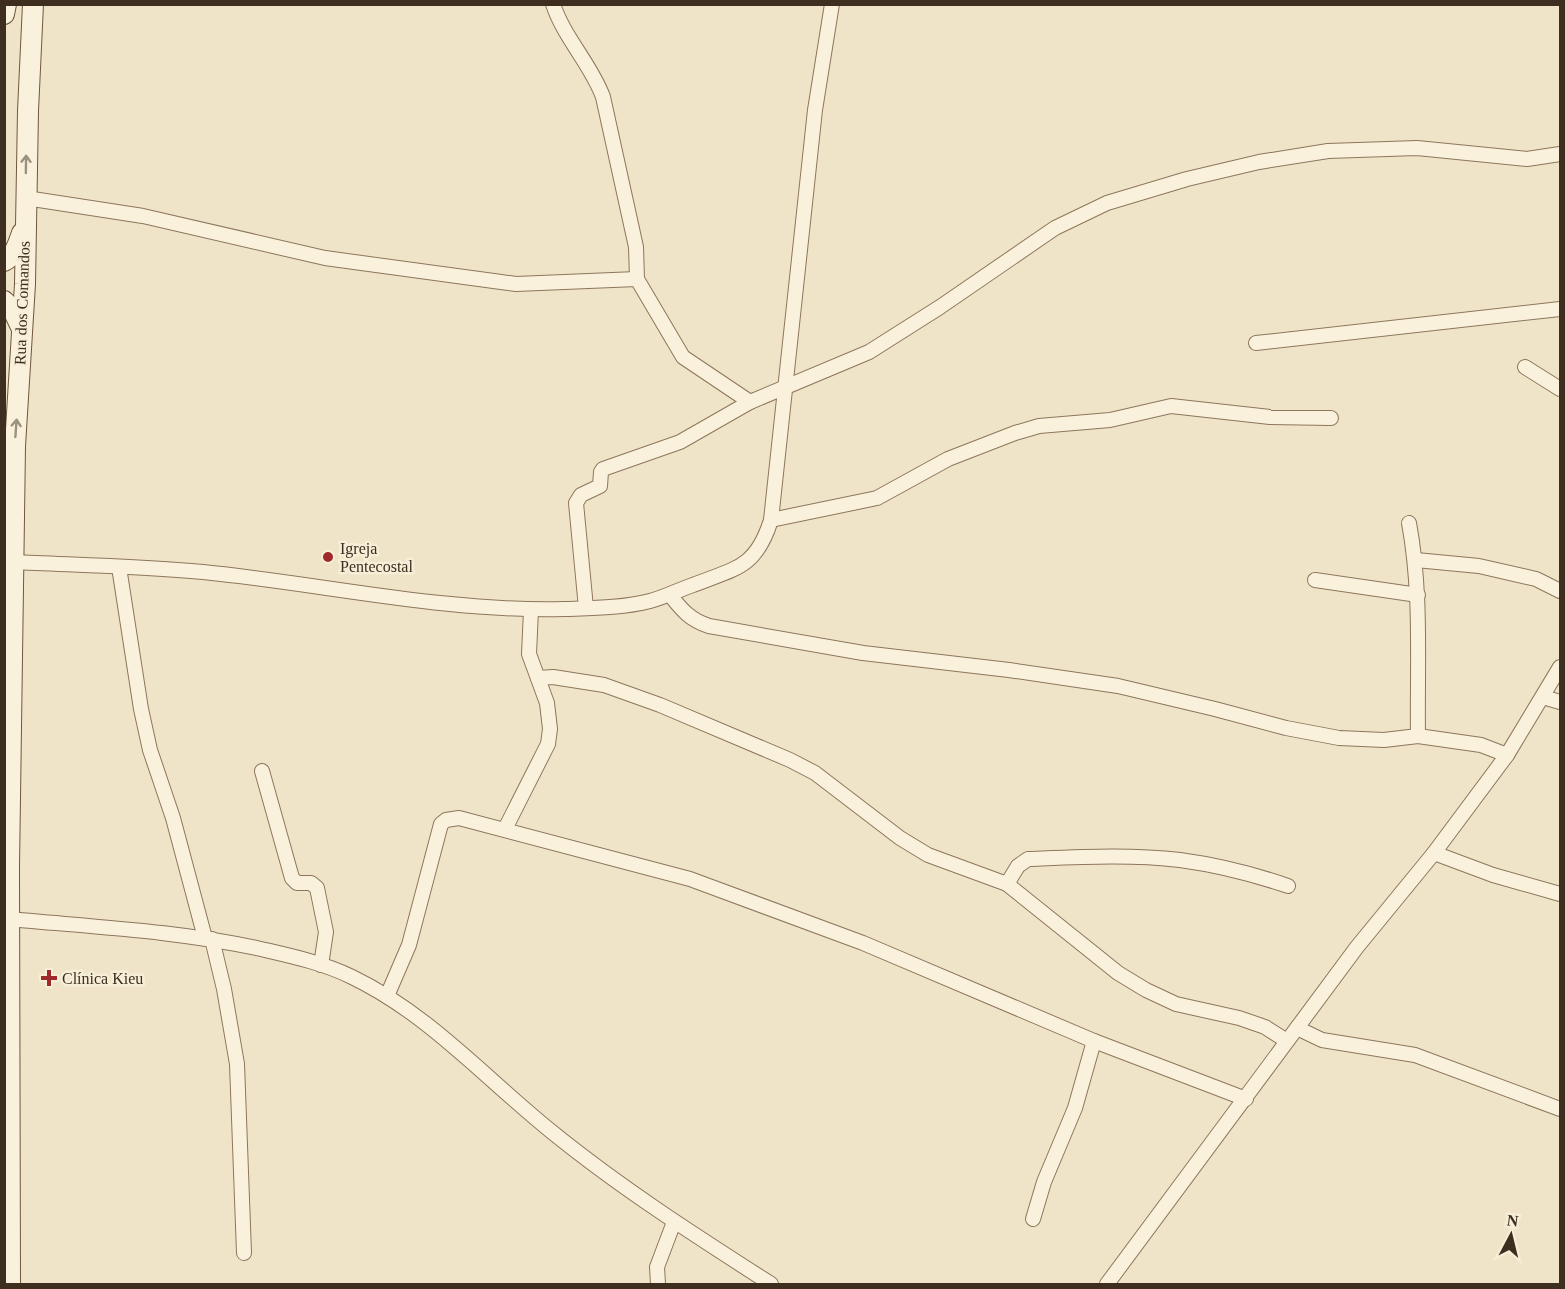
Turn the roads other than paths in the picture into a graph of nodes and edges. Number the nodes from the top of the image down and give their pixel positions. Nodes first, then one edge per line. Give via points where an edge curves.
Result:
1 (6, 4) edge
2 (33, 4) edge
3 (552, 4) edge
4 (832, 4) edge
5 (4, 14) edge
6 (1560, 154) edge
7 (26, 198) junction
8 (25, 222) junction
9 (4, 261) edge
10 (637, 279) junction
11 (4, 301) edge
12 (1560, 309) edge
13 (22, 329) junction
14 (1256, 344) dead end
15 (1525, 367) dead end
16 (786, 387) junction
17 (1560, 390) edge
18 (750, 402) junction
19 (1331, 418) dead end
20 (771, 519) junction
21 (1409, 523) dead end
22 (1416, 560) junction
23 (13, 562) junction
24 (119, 567) junction
25 (1315, 580) dead end
26 (1560, 591) edge
27 (1418, 594) junction
28 (670, 595) junction
29 (586, 608) junction
30 (531, 610) junction
31 (1560, 667) edge
32 (538, 678) junction
33 (1542, 697) junction
34 (1560, 702) edge
35 (1418, 736) junction
36 (1507, 755) junction
37 (262, 771) dead end
38 (505, 829) junction
39 (1434, 854) junction
40 (1006, 884) junction
41 (1288, 886) dead end
42 (1560, 894) edge
43 (9, 919) junction
44 (208, 938) junction
45 (321, 965) junction
46 (387, 996) junction
47 (1297, 1028) junction
48 (1094, 1041) junction
49 (1287, 1041) junction
50 (1246, 1099) junction
51 (1560, 1110) edge
52 (1033, 1219) dead end
53 (674, 1222) junction
54 (244, 1253) dead end
55 (10, 1284) edge
56 (658, 1284) edge
57 (771, 1284) edge
58 (1107, 1284) edge

1 - 5 main road
7 -> 2 main road, Rua dos Comandos
3 - 10 street via 603,97 636,247
4 - 16 street via 813,133
6 - 16 street via 1527,159 1417,148 1328,151 1259,162 1107,203 1055,228 869,352
7 - 8 main road, Rua dos Comandos
7 - 10 street via 143,216 325,258 516,284
8 - 9 main road via 16,250
8 - 13 main road, Rua dos Comandos
10 - 18 street via 683,357
11 - 13 main road
12 - 14 street
23 -> 13 main road, Rua dos Comandos
15 - 17 street
16 - 18 street
16 - 20 street
18 - 29 street via 680,442 603,469 600,486 578,498
19 - 20 street via 1270,417 1171,406 1110,420 1039,426 948,459 877,498
20 - 28 street via 765,540 742,566
21 - 22 street
22 - 26 street via 1479,566 1536,579
22 - 27 street
23 - 24 street
23 - 43 main road, Rua dos Comandos
24 - 30 street via 203,572 442,603
24 - 44 street via 150,750
25 - 27 street
27 - 35 street
28 - 29 street via 624,606
28 - 35 street via 684,613 709,626 862,653 1118,686 1339,738 1384,740
29 - 30 street
30 - 32 street via 529,654
31 - 33 street
32 - 38 street via 547,703 550,737
32 - 40 street via 604,685 758,746 815,773 928,855
33 - 34 street
33 - 36 street
35 - 36 street via 1481,745
36 - 39 street
37 - 45 street via 292,878 317,888 326,932
38 - 46 street via 459,818 441,824 409,945
38 - 48 street via 690,879 863,943
39 - 42 street
39 - 47 street
40 - 41 street via 1028,859 1109,857 1180,860
40 - 49 street via 1118,973 1146,990 1176,1004 1265,1027
43 - 44 street
43 - 55 main road, Rua dos Comandos
44 - 45 street
44 - 54 street via 224,989 237,1064
45 - 46 street
46 - 53 street via 429,1026 551,1132
47 - 49 street
47 - 51 street via 1322,1040 1415,1055
48 - 50 street
48 - 52 street via 1075,1108
49 - 50 street
50 - 58 street
53 - 56 street via 657,1267
53 - 57 street

